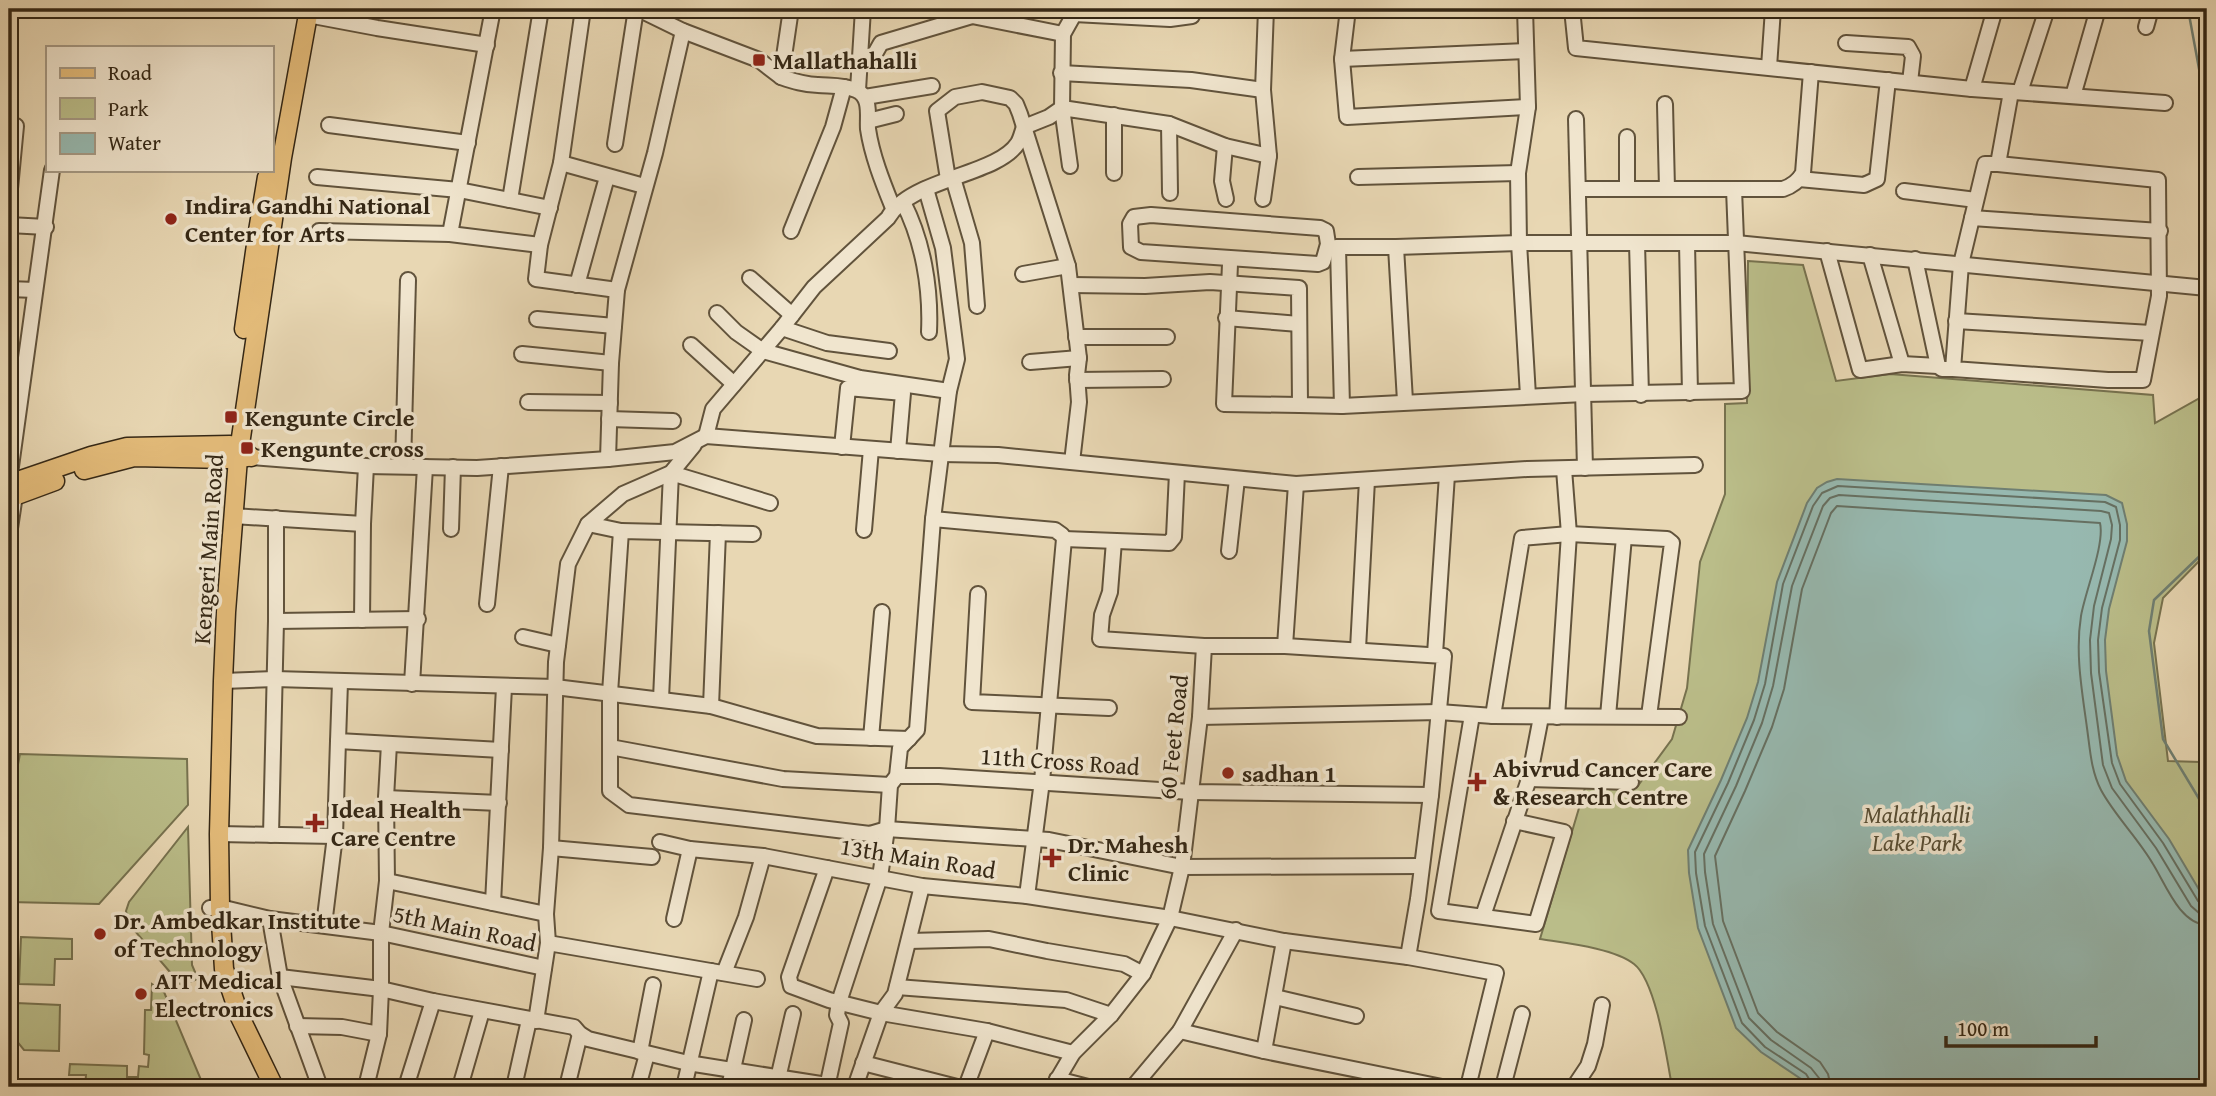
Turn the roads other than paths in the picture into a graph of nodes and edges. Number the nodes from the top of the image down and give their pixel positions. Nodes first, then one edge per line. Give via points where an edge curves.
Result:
1 (493, 9) edge
2 (541, 9) edge
3 (583, 9) edge
4 (637, 9) edge
5 (791, 9) edge
6 (863, 9) edge
7 (1192, 9) edge
8 (1266, 9) edge
9 (1348, 9) edge
10 (1525, 9) edge
11 (1572, 9) edge
12 (1773, 9) edge
13 (1995, 9) edge
14 (2047, 9) edge
15 (2098, 9) edge
16 (2151, 9) edge
17 (304, 11) edge
18 (1076, 11) edge
19 (973, 12) edge
20 (2146, 27) dead end
21 (683, 30) junction
22 (1063, 34) junction
23 (1846, 43) dead end
24 (487, 46) junction
25 (1527, 51) junction
26 (1342, 60) junction
27 (860, 64) junction
28 (1769, 67) junction
29 (1811, 72) junction
30 (1062, 73) junction
31 (781, 77) junction
32 (1888, 80) junction
33 (1910, 82) junction
34 (932, 86) dead end
35 (1972, 89) junction
36 (1263, 90) junction
37 (856, 92) junction
38 (2016, 92) junction
39 (2073, 96) junction
40 (2165, 103) dead end
41 (1665, 104) dead end
42 (1528, 107) junction
43 (1062, 108) junction
44 (895, 114) dead end
45 (1114, 115) junction
46 (1576, 119) dead end
47 (868, 121) junction
48 (1170, 124) junction
49 (329, 125) dead end
50 (16, 126) dead end
51 (1024, 127) junction
52 (1628, 137) dead end
53 (468, 143) junction
54 (615, 144) dead end
55 (273, 146) edge
56 (1225, 146) junction
57 (1269, 156) junction
58 (561, 163) junction
59 (1998, 164) junction
60 (1070, 166) dead end
61 (52, 172) edge
62 (269, 172) edge
63 (1114, 173) dead end
64 (1518, 173) junction
65 (317, 177) dead end
66 (607, 177) junction
67 (1359, 177) dead end
68 (950, 178) junction
69 (1799, 179) junction
70 (644, 186) junction
71 (1579, 188) junction
72 (926, 189) junction
73 (1627, 189) junction
74 (1667, 189) junction
75 (1734, 189) junction
76 (459, 190) junction
77 (1904, 191) dead end
78 (1170, 193) dead end
79 (1263, 198) dead end
80 (9, 199) edge
81 (1226, 199) dead end
82 (510, 200) junction
83 (1976, 200) junction
84 (898, 205) junction
85 (550, 208) junction
86 (1972, 218) junction
87 (9, 225) edge
88 (46, 227) junction
89 (319, 231) dead end
90 (791, 231) dead end
91 (2160, 231) junction
92 (450, 234) junction
93 (1519, 243) junction
94 (1580, 243) junction
95 (1637, 243) junction
96 (1686, 243) junction
97 (1736, 243) junction
98 (540, 245) junction
99 (1334, 246) junction
100 (1396, 247) junction
101 (1827, 251) junction
102 (1870, 255) junction
103 (1914, 259) junction
104 (1230, 264) dead end
105 (1961, 264) junction
106 (1068, 266) junction
107 (1023, 274) dead end
108 (750, 278) dead end
109 (408, 279) dead end
110 (2159, 282) junction
111 (1230, 283) junction
112 (577, 285) junction
113 (1071, 285) junction
114 (2207, 288) edge
115 (9, 289) edge
116 (35, 290) junction
117 (617, 290) junction
118 (977, 306) dead end
119 (717, 313) dead end
120 (792, 315) junction
121 (1226, 318) junction
122 (537, 319) dead end
123 (1956, 321) junction
124 (1299, 324) junction
125 (614, 326) junction
126 (782, 328) junction
127 (929, 332) dead end
128 (2151, 334) junction
129 (1076, 337) junction
130 (1167, 337) dead end
131 (691, 345) dead end
132 (763, 351) junction
133 (889, 351) dead end
134 (522, 354) dead end
135 (1079, 358) junction
136 (1030, 362) dead end
137 (611, 363) junction
138 (1902, 365) junction
139 (1938, 366) junction
140 (1953, 369) junction
141 (1163, 379) dead end
142 (1077, 380) junction
143 (734, 384) junction
144 (949, 391) junction
145 (1690, 393) junction
146 (1584, 394) junction
147 (1641, 395) junction
148 (1528, 396) junction
149 (1405, 401) junction
150 (528, 402) dead end
151 (610, 403) junction
152 (1300, 405) junction
153 (1342, 406) junction
154 (609, 419) junction
155 (673, 421) dead end
156 (702, 439) junction
157 (842, 447) junction
158 (871, 449) junction
159 (898, 451) junction
160 (237, 453) junction
161 (941, 454) junction
162 (608, 459) junction
163 (1072, 463) junction
164 (1695, 465) dead end
165 (366, 466) junction
166 (403, 466) junction
167 (501, 466) junction
168 (425, 467) junction
169 (453, 467) junction
170 (1564, 468) junction
171 (1585, 468) junction
172 (671, 473) junction
173 (1177, 473) junction
174 (1447, 475) junction
175 (1237, 479) junction
176 (1367, 480) junction
177 (1296, 484) junction
178 (10, 489) edge
179 (769, 503) dead end
180 (233, 516) junction
181 (276, 518) junction
182 (933, 519) junction
183 (363, 524) junction
184 (588, 524) junction
185 (451, 529) dead end
186 (864, 530) dead end
187 (621, 531) junction
188 (667, 532) junction
189 (718, 533) junction
190 (753, 534) dead end
191 (1569, 534) junction
192 (9, 535) edge
193 (1624, 537) junction
194 (1064, 539) junction
195 (1114, 541) junction
196 (1229, 551) dead end
197 (978, 594) dead end
198 (486, 604) dead end
199 (882, 612) dead end
200 (418, 619) junction
201 (362, 620) junction
202 (276, 621) junction
203 (523, 637) dead end
204 (558, 645) junction
205 (1204, 646) junction
206 (1284, 646) junction
207 (1358, 649) junction
208 (1435, 654) junction
209 (275, 680) junction
210 (223, 681) junction
211 (340, 682) junction
212 (412, 684) junction
213 (504, 687) junction
214 (555, 687) junction
215 (610, 693) junction
216 (661, 699) junction
217 (711, 706) junction
218 (1048, 706) junction
219 (1109, 708) dead end
220 (1439, 712) junction
221 (1472, 715) junction
222 (1493, 716) junction
223 (1608, 716) junction
224 (1649, 716) junction
225 (1199, 717) junction
226 (1541, 717) junction
227 (1557, 717) junction
228 (1679, 717) dead end
229 (871, 738) junction
230 (909, 739) junction
231 (338, 740) junction
232 (388, 744) junction
233 (610, 747) junction
234 (501, 750) junction
235 (1529, 779) junction
236 (893, 781) junction
237 (1041, 781) junction
238 (1630, 782) dead end
239 (1191, 792) junction
240 (1431, 794) junction
241 (386, 798) junction
242 (499, 803) junction
243 (1514, 821) junction
244 (887, 829) junction
245 (219, 834) junction
246 (271, 835) junction
247 (335, 836) junction
248 (1033, 838) junction
249 (660, 842) dead end
250 (551, 848) junction
251 (690, 849) junction
252 (763, 856) junction
253 (652, 857) dead end
254 (1421, 866) junction
255 (827, 867) junction
256 (1182, 867) junction
257 (880, 877) junction
258 (387, 881) junction
259 (922, 886) junction
260 (1027, 896) junction
261 (493, 903) junction
262 (215, 908) junction
263 (546, 914) junction
264 (1483, 916) junction
265 (1170, 918) junction
266 (270, 919) junction
267 (674, 919) dead end
268 (324, 925) junction
269 (1236, 930) junction
270 (381, 933) junction
271 (909, 941) junction
272 (1284, 941) junction
273 (548, 943) junction
274 (1408, 957) junction
275 (544, 968) junction
276 (718, 972) junction
277 (1143, 974) junction
278 (280, 976) junction
279 (757, 978) dead end
280 (653, 985) dead end
281 (897, 987) junction
282 (381, 989) junction
283 (1275, 997) junction
284 (433, 1001) junction
285 (839, 1002) junction
286 (1602, 1005) dead end
287 (482, 1011) junction
288 (881, 1013) junction
289 (793, 1014) dead end
290 (1522, 1014) dead end
291 (1111, 1015) junction
292 (1356, 1016) dead end
293 (533, 1020) junction
294 (744, 1020) dead end
295 (297, 1026) junction
296 (987, 1031) junction
297 (1180, 1031) junction
298 (379, 1034) junction
299 (579, 1034) junction
300 (1264, 1051) junction
301 (1073, 1052) junction
302 (643, 1053) junction
303 (688, 1063) junction
304 (863, 1063) junction
305 (733, 1070) junction
306 (778, 1082) edge
307 (1055, 1083) edge
308 (827, 1086) edge
309 (262, 1087) edge
310 (274, 1087) edge
311 (320, 1087) edge
312 (366, 1087) edge
313 (407, 1087) edge
314 (460, 1087) edge
315 (514, 1087) edge
316 (567, 1087) edge
317 (638, 1087) edge
318 (684, 1087) edge
319 (729, 1087) edge
320 (855, 1087) edge
321 (957, 1087) edge
322 (965, 1087) edge
323 (1088, 1087) edge
324 (1133, 1087) edge
325 (1442, 1087) edge
326 (1468, 1087) edge
327 (1503, 1087) edge
328 (1574, 1087) edge

1 - 24 street
2 - 82 street
3 - 58 street
4 - 21 street
4 - 54 street
5 - 31 street
6 - 27 street
7 - 18 street via 1192,16 1170,19
8 - 36 street
9 - 26 street
10 - 25 street
11 - 28 street via 1576,48
12 - 28 street
13 - 35 street
14 - 38 street
15 - 39 street
16 - 20 street
17 - 24 street via 377,29
17 - 55 main road
17 - 160 main road, Kengeri Main Road
18 - 22 street
19 - 22 street
19 - 27 street via 881,43 872,59
21 - 31 street via 759,60
21 - 70 street
22 - 30 street
23 - 33 street via 1908,47 1913,56
24 - 53 street
25 - 26 street
25 - 42 street
26 - 42 street via 1347,117
27 - 37 street
28 - 29 street
29 - 32 street
29 - 69 street
30 - 36 street via 1191,80
30 - 43 street
31 - 37 street
32 - 33 street
32 - 69 street via 1877,179 1864,185
33 - 35 street
34 - 37 street
35 - 38 street
36 - 57 street
37 - 47 street via 868,106
37 - 90 street via 833,127
38 - 39 street
38 - 59 street
39 - 40 street
41 - 74 street
42 - 64 street
43 - 45 street
43 - 51 street
43 - 60 street
44 - 47 street
45 - 48 street
45 - 63 street
46 - 71 street
47 - 84 street via 881,179
48 - 56 street
48 - 78 street
49 - 53 street
50 - 80 street
51 - 68 street via 1018,143 1005,156
51 - 68 street via 1010,98 982,92 955,97 937,111
51 - 106 street
52 - 73 street
53 - 76 street
56 - 57 street
56 - 81 street via 1222,181
57 - 79 street
58 - 66 street
58 - 85 street
59 - 83 street via 1985,164
59 - 91 street via 2158,180
61 - 88 street
62 - 160 main road, Kengeri Main Road via 258,231
64 - 67 street
64 - 93 street
65 - 76 street
66 - 70 street
66 - 112 street
68 - 72 street
68 - 118 street via 972,243
69 - 75 street via 1783,189
70 - 117 street
71 - 73 street
71 - 94 street
72 - 84 street
72 - 144 street via 943,248 957,359
73 - 74 street
74 - 75 street
75 - 97 street
76 - 82 street
76 - 92 street
77 - 83 street
82 - 85 street
83 - 86 street
84 - 120 street via 814,287
84 - 127 street via 913,222 922,250
85 - 98 street
86 - 91 street
86 - 105 street
87 - 88 street
88 - 116 street
89 - 92 street
91 - 110 street
92 - 98 street
93 - 94 street
93 - 100 street
93 - 148 street
94 - 95 street
94 - 146 street
95 - 96 street
95 - 147 street
96 - 97 street
96 - 145 street
97 - 101 street
97 - 145 street via 1742,391
98 - 112 street via 536,279
99 - 99 street via 1318,264 1141,252 1131,247 1130,224 1134,217 1151,215 1321,228
99 - 100 street
99 - 153 street
100 - 149 street
101 - 102 street
101 - 138 street via 1860,370
102 - 103 street
102 - 138 street
103 - 105 street
103 - 139 street
104 - 111 street
105 - 110 street
105 - 123 street
106 - 107 street
106 - 113 street
108 - 120 street
109 - 166 street
110 - 114 street
110 - 128 street
111 - 113 street
111 - 121 street
111 - 124 street via 1299,288
112 - 117 street
113 - 129 street
115 - 116 street
116 - 178 street
117 - 125 street
119 - 132 street
120 - 126 street
121 - 124 street
121 - 152 street via 1224,404
122 - 125 street
123 - 128 street
123 - 140 street
124 - 152 street
125 - 137 street
126 - 132 street
126 - 133 street via 827,343
128 - 140 street via 2143,380
129 - 130 street
129 - 135 street
131 - 143 street
132 - 143 street
132 - 144 street via 860,378
134 - 137 street
135 - 136 street
135 - 142 street
137 - 151 street
138 - 139 street
139 - 140 street
141 - 142 street
142 - 163 street
143 - 156 street via 713,409
144 - 161 street
145 - 147 street
146 - 147 street
146 - 148 street
146 - 171 street
148 - 149 street
149 - 153 street
150 - 151 street
151 - 154 street
152 - 153 street
154 - 155 street
154 - 162 street
156 - 157 street
156 - 162 street via 675,452
156 - 172 street
157 - 158 street
157 - 159 street via 848,388 903,393
158 - 159 street
158 - 186 street
159 - 161 street
160 - 165 street
160 - 178 main road via 134,457
160 - 180 main road, Kengeri Main Road
160 - 262 main road, Kengeri Main Road via 211,716 208,806
161 - 163 street
161 - 182 street
162 - 167 street
163 - 173 street
164 - 171 street
165 - 166 street
165 - 183 street
166 - 168 street
167 - 169 street
167 - 198 street
168 - 169 street
168 - 200 street
169 - 185 street
170 - 171 street
170 - 174 street
170 - 191 street
172 - 179 street
172 - 184 street via 623,494
172 - 188 street
173 - 175 street
173 - 195 street via 1172,540
174 - 176 street
174 - 208 street
175 - 177 street
175 - 196 street
176 - 177 street
176 - 207 street
177 - 206 street
178 - 192 street
180 - 181 street
180 - 210 main road, Kengeri Main Road
181 - 183 street
181 - 202 street
182 - 194 street via 1055,530
182 - 230 street via 918,730
183 - 201 street
184 - 187 street
184 - 204 street via 568,564
187 - 188 street
187 - 215 street
188 - 189 street
188 - 216 street
189 - 190 street
189 - 217 street
191 - 193 street
191 - 222 street via 1522,538
191 - 227 street
193 - 223 street
193 - 224 street via 1672,543
194 - 195 street
194 - 218 street
195 - 205 street via 1100,639
197 - 218 street via 972,702
199 - 229 street
200 - 201 street
200 - 212 street
201 - 202 street
202 - 209 street
203 - 204 street
204 - 214 street
205 - 206 street
205 - 225 street, 60 Feet Road
206 - 207 street
207 - 208 street
208 - 220 street via 1444,656
209 - 210 street
209 - 211 street
209 - 246 street
210 - 245 main road, Kengeri Main Road
211 - 212 street
211 - 231 street
212 - 213 street
213 - 214 street
213 - 234 street
214 - 215 street
214 - 250 street
215 - 216 street
215 - 233 street
216 - 217 street
217 - 229 street via 817,736
218 - 219 street
218 - 237 street
220 - 221 street
220 - 225 street
220 - 240 street
221 - 222 street
221 - 264 street via 1439,911
222 - 226 street
223 - 224 street
223 - 227 street
224 - 228 street
225 - 239 street, 60 Feet Road
226 - 227 street
226 - 235 street
229 - 230 street
230 - 236 street via 900,748
231 - 232 street
231 - 247 street
232 - 234 street
232 - 241 street
233 - 236 street, 11th Cross Road via 783,779
233 - 244 street via 610,791 629,805 870,834
234 - 242 street
235 - 238 street
235 - 243 street
236 - 237 street, 11th Cross Road via 939,776
236 - 244 street
237 - 239 street, 11th Cross Road
237 - 248 street
239 - 240 street, 11th Cross Road
239 - 256 street, 60 Feet Road
240 - 254 street
241 - 242 street
241 - 258 street
242 - 261 street
243 - 264 street
243 - 264 street via 1564,832 1536,924
244 - 248 street
244 - 257 street
245 - 246 street
245 - 262 main road, Kengeri Main Road
246 - 247 street
247 - 268 street
248 - 256 street
248 - 260 street
249 - 251 street, 13th Main Road
250 - 253 street
250 - 263 street
251 - 252 street, 13th Main Road
251 - 267 street
252 - 255 street, 13th Main Road
252 - 276 street via 746,917
254 - 256 street
254 - 274 street
255 - 257 street, 13th Main Road
255 - 285 street via 789,982 796,989
256 - 265 street, 60 Feet Road
257 - 259 street, 13th Main Road
257 - 285 street
258 - 261 street
258 - 270 street
259 - 260 street, 13th Main Road
259 - 271 street
260 - 265 street, 13th Main Road
261 - 263 street
262 - 266 street, 5th Main Road
262 - 309 main road, Kengeri Main Road via 217,970 223,996
262 - 310 main road, Kengeri Main Road via 224,969 240,1017
263 - 273 street
265 - 269 street, 13th Main Road
265 - 277 street, 60 Feet Road
266 - 268 street, 5th Main Road
266 - 278 street
268 - 270 street, 5th Main Road
269 - 272 street, 13th Main Road
269 - 297 street
270 - 275 street, 5th Main Road
270 - 282 street
271 - 277 street via 989,939 1124,964
271 - 281 street
272 - 274 street, 13th Main Road
272 - 283 street
273 - 275 street
273 - 276 street
274 - 326 street, 13th Main Road via 1496,973
275 - 293 street
276 - 279 street
276 - 303 street
277 - 291 street, 60 Feet Road
278 - 282 street
278 - 295 street
280 - 302 street
281 - 288 street
281 - 291 street via 1066,1000
282 - 284 street
282 - 298 street
283 - 292 street
283 - 300 street
284 - 287 street
284 - 313 street
285 - 288 street
285 - 308 street via 841,1023
286 - 328 street via 1588,1066
287 - 293 street
287 - 314 street
288 - 296 street
288 - 304 street
289 - 306 street
290 - 327 street
291 - 301 street, 60 Feet Road
293 - 299 street via 574,1027
293 - 315 street
294 - 305 street
295 - 298 street
295 - 311 street
296 - 301 street
296 - 322 street
297 - 300 street
297 - 324 street
298 - 312 street
299 - 302 street
299 - 316 street
300 - 325 street
301 - 307 street, 60 Feet Road
302 - 303 street
302 - 317 street
303 - 305 street
303 - 318 street
304 - 320 street
304 - 321 street
305 - 306 street
305 - 319 street
306 - 308 street
307 - 323 street

